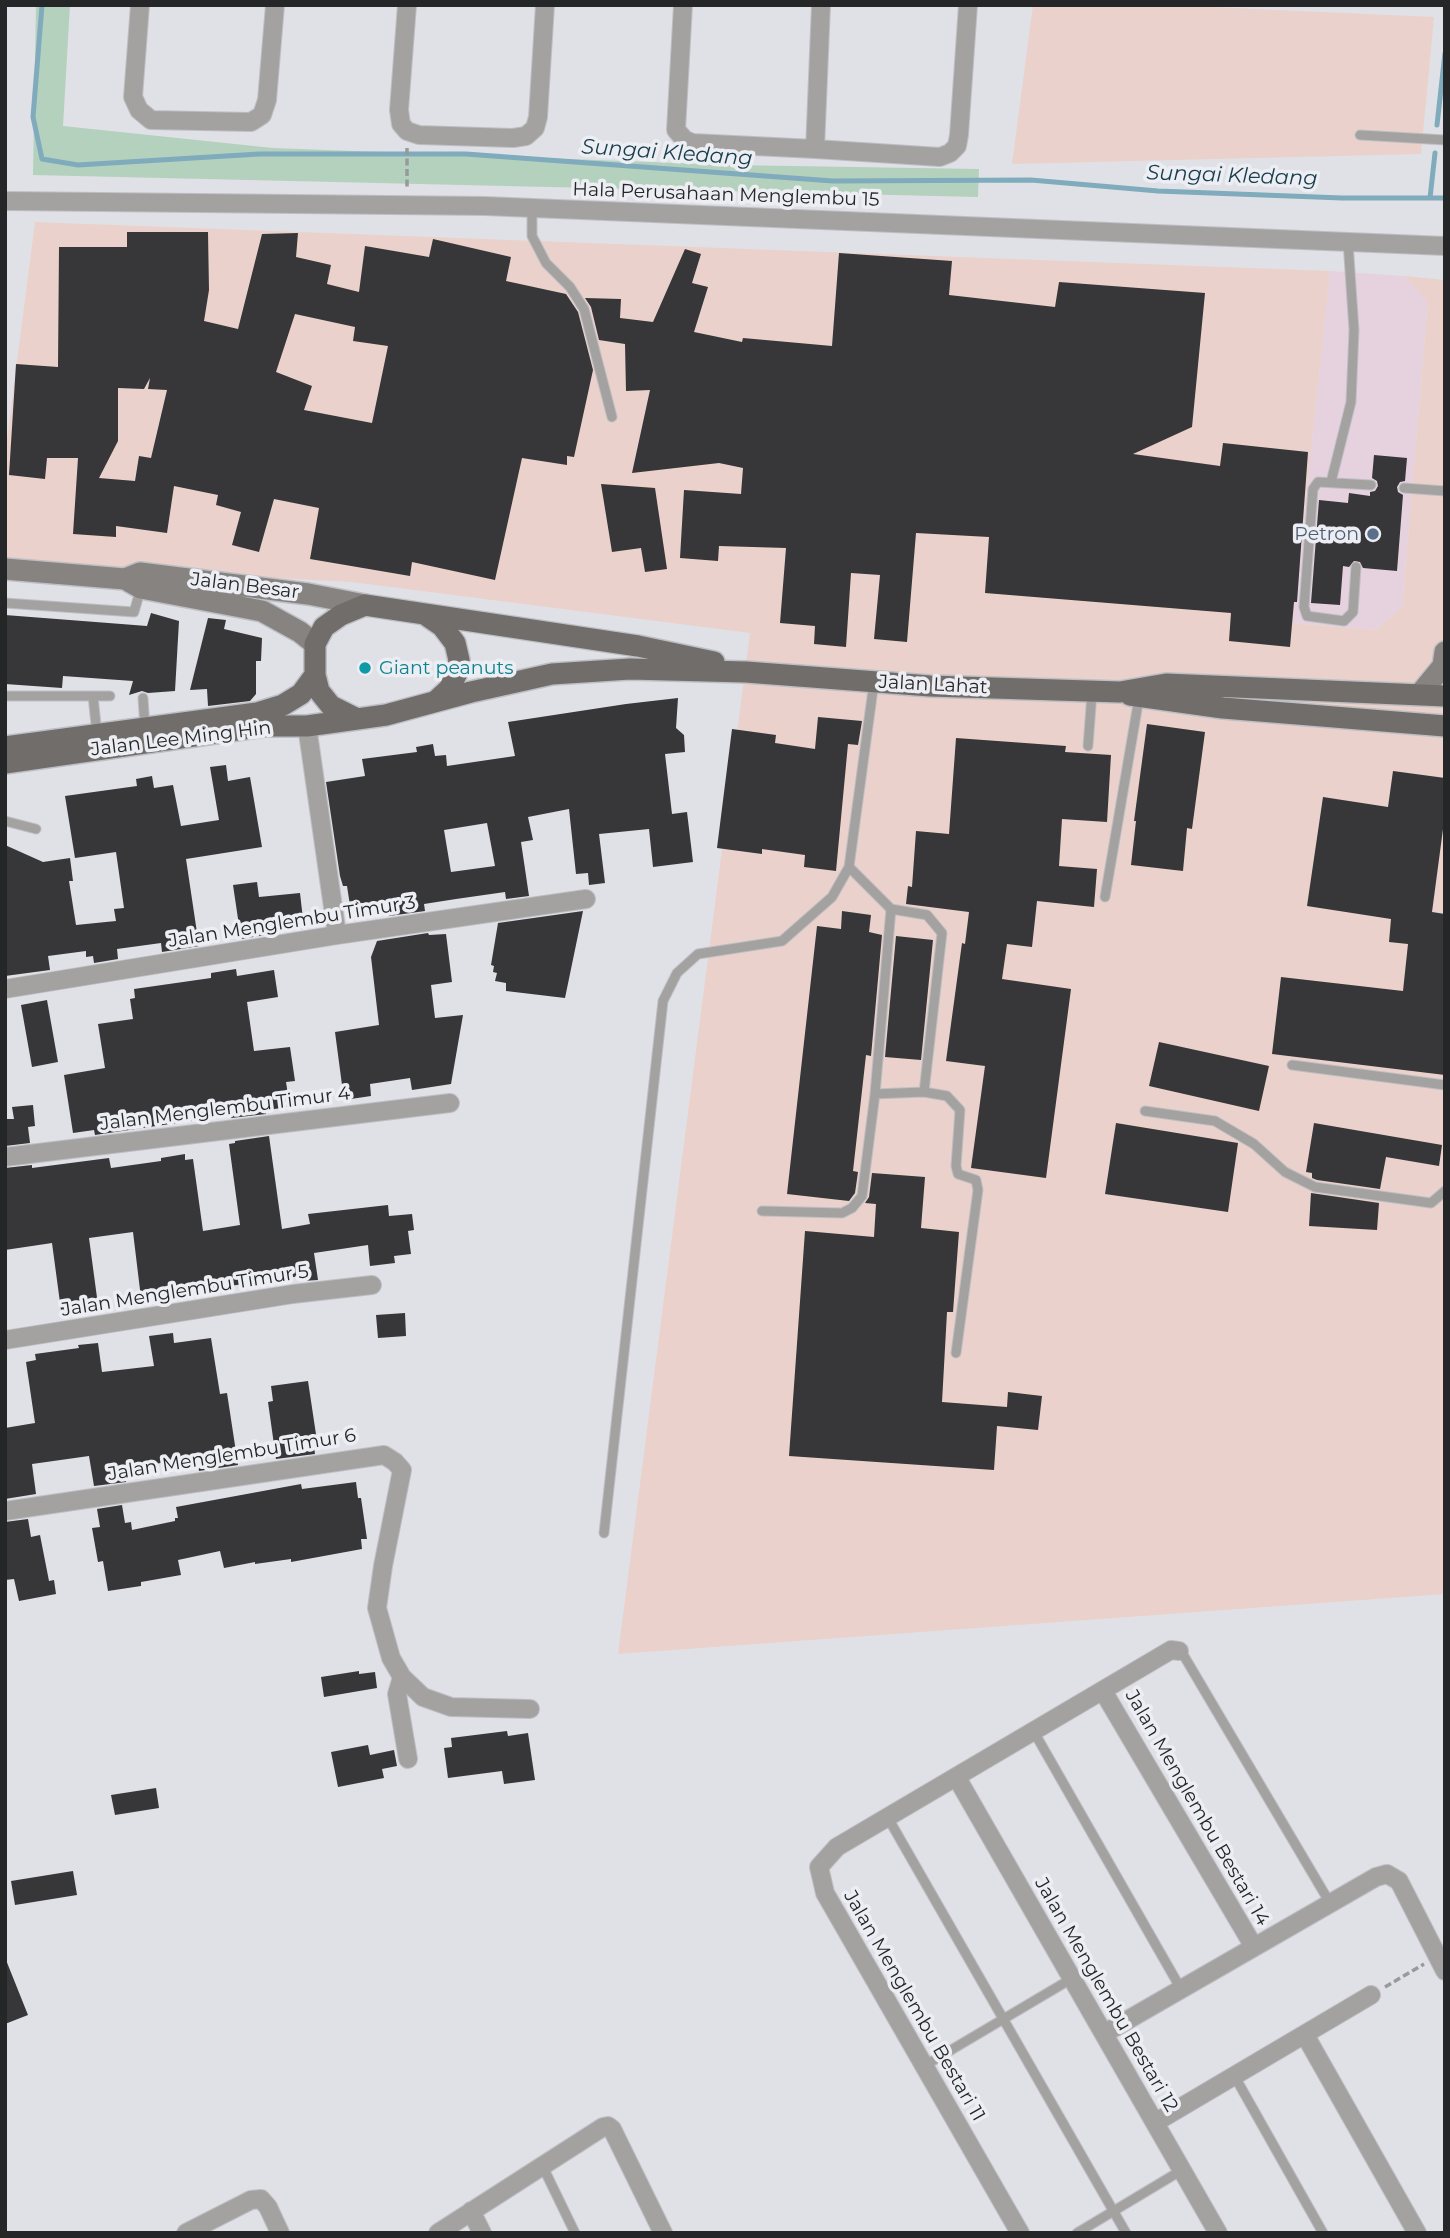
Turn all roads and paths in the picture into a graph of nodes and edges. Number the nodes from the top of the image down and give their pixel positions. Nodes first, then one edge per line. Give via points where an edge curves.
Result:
1 (140, 5) edge
2 (275, 5) edge
3 (407, 5) edge
4 (545, 5) edge
5 (683, 5) edge
6 (821, 5) edge
7 (968, 5) edge
8 (1360, 135) dead end
9 (1445, 140) edge
10 (407, 142) dead end
11 (815, 149) junction
12 (407, 178) dead end
13 (5, 201) edge
14 (532, 208) junction
15 (1348, 241) junction
16 (1445, 246) edge
17 (612, 417) dead end
18 (1331, 482) junction
19 (1404, 488) dead end
20 (1445, 491) edge
21 (1361, 495) dead end
22 (1356, 567) dead end
23 (5, 569) edge
24 (133, 584) junction
25 (5, 603) edge
26 (365, 605) junction
27 (422, 613) junction
28 (314, 644) junction
29 (1444, 662) edge
30 (746, 672) junction
31 (315, 674) junction
32 (874, 682) junction
33 (1093, 691) junction
34 (1420, 694) junction
35 (1129, 695) junction
36 (5, 696) edge
37 (93, 696) junction
38 (110, 696) dead end
39 (1445, 696) edge
40 (143, 698) dead end
41 (434, 702) junction
42 (357, 719) junction
43 (307, 726) junction
44 (1445, 726) edge
45 (145, 728) junction
46 (97, 734) junction
47 (5, 747) edge
48 (1088, 747) dead end
49 (5, 763) edge
50 (5, 821) edge
51 (36, 829) dead end
52 (849, 867) junction
53 (1105, 897) dead end
54 (586, 899) dead end
55 (891, 909) junction
56 (337, 935) junction
57 (5, 989) edge
58 (1292, 1065) dead end
59 (1445, 1085) edge
60 (924, 1092) junction
61 (875, 1094) junction
62 (450, 1103) dead end
63 (1145, 1111) dead end
64 (5, 1157) edge
65 (1445, 1191) edge
66 (762, 1211) dead end
67 (372, 1285) dead end
68 (5, 1340) edge
69 (956, 1353) dead end
70 (5, 1511) edge
71 (604, 1533) dead end
72 (1179, 1651) joint
73 (402, 1677) junction
74 (1103, 1690) junction
75 (530, 1709) dead end
76 (1034, 1732) junction
77 (408, 1759) dead end
78 (957, 1778) junction
79 (888, 1818) junction
80 (1330, 1903) junction
81 (1254, 1947) junction
82 (1441, 1963) edge
83 (1071, 1979) junction
84 (1181, 1989) junction
85 (1371, 1995) joint
86 (1003, 2019) junction
87 (1105, 2033) junction
88 (1305, 2035) junction
89 (924, 2066) junction
90 (1235, 2077) junction
91 (1156, 2122) junction
92 (542, 2165) junction
93 (1182, 2170) junction
94 (471, 2211) junction
95 (1114, 2211) junction
96 (191, 2232) edge
97 (280, 2233) edge
98 (438, 2233) edge
99 (482, 2233) edge
100 (575, 2233) edge
101 (663, 2233) edge
102 (1020, 2233) edge
103 (1077, 2233) edge
104 (1126, 2233) edge
105 (1218, 2233) edge
106 (1323, 2233) edge
107 (1417, 2233) edge

1 - 2 street via 132,97 139,110 151,120 251,122 262,115 267,100
3 - 4 street via 398,110 401,124 419,135 513,138 526,136 538,117
5 - 11 street via 675,121 685,140
6 - 11 street
7 - 11 street via 959,135 950,153 940,157
8 - 9 lane
10 - 12 path
13 - 14 street, Hala Perusahaan Menglembu 15
14 - 15 street, Hala Perusahaan Menglembu 15
14 - 17 lane via 532,236 541,254 584,309
15 - 16 street, Hala Perusahaan Menglembu 15
15 - 18 lane via 1354,330 1351,402
18 - 21 lane via 1366,485
18 - 22 lane via 1318,482 1313,489 1307,616 1345,621 1353,612
19 - 20 lane
23 - 24 main road, Jalan Besar
24 - 25 lane via 134,612
24 - 26 main road, Jalan Besar via 140,573
24 - 28 main road, Jalan Besar via 262,611
26 - 27 main road
26 - 28 main road via 324,627
27 - 30 main road, Jalan Lahat via 638,646
27 - 41 main road via 442,626 455,643 459,660 449,689
28 - 31 main road
29 - 34 main road
30 - 32 main road, Jalan Lahat
30 - 41 main road, Jalan Lahat via 630,668 552,674
31 - 42 main road via 319,691 331,706
31 - 45 main road, Jalan Lee Ming Hin via 301,694 283,705 257,713
32 - 33 main road, Jalan Lahat
32 - 52 lane
33 - 35 main road, Jalan Lahat
33 - 48 lane
34 - 35 main road, Jalan Lahat via 1166,684
34 - 39 main road, Jalan Lahat
35 - 44 main road, Jalan Lahat via 1223,708
35 - 53 lane
36 - 37 lane
37 - 38 lane
37 - 46 lane
40 - 45 lane
41 - 42 main road
42 - 43 main road, Jalan Lee Ming Hin
43 - 49 main road, Jalan Lee Ming Hin via 264,726
43 - 56 street
45 - 46 main road, Jalan Lee Ming Hin
46 - 47 main road, Jalan Lee Ming Hin
50 - 51 lane
52 - 55 lane
52 - 71 lane via 832,897 782,941 698,954 677,974 663,1001
54 - 56 street, Jalan Menglembu Timur 3
55 - 60 lane via 927,915 942,933
55 - 61 lane
56 - 57 street, Jalan Menglembu Timur 3
58 - 59 lane
60 - 61 lane
60 - 69 lane via 947,1096 960,1110 956,1166 958,1174 976,1180 978,1190
61 - 66 lane via 862,1196 852,1208 842,1213
62 - 64 street, Jalan Menglembu Timur 4
63 - 65 lane via 1215,1121 1254,1144 1285,1172 1315,1186 1431,1203
67 - 68 street, Jalan Menglembu Timur 5
70 - 73 street, Jalan Menglembu Timur 6 via 384,1455 402,1471 377,1608 391,1658
72 - 74 street, Jalan Menglembu Bestari 11 via 1171,1650
72 - 80 lane
73 - 75 street, Jalan Menglembu Timur 6 via 423,1697 452,1707
73 - 77 street via 397,1694
74 - 76 street, Jalan Menglembu Bestari 11
74 - 81 street, Jalan Menglembu Bestari 14
76 - 78 street, Jalan Menglembu Bestari 11
76 - 84 lane
78 - 79 street, Jalan Menglembu Bestari 11
78 - 83 street, Jalan Menglembu Bestari 12
79 - 86 lane
79 - 89 street, Jalan Menglembu Bestari 11 via 837,1847 819,1867 825,1893
80 - 81 street
80 - 82 street via 1387,1874 1399,1881
81 - 84 street
82 - 85 path
83 - 86 lane
83 - 87 street, Jalan Menglembu Bestari 12
84 - 87 street
85 - 88 street
86 - 89 lane
86 - 95 lane
87 - 91 street, Jalan Menglembu Bestari 12
88 - 90 street
88 - 107 street
89 - 102 street, Jalan Menglembu Bestari 11
90 - 91 street
90 - 106 lane
91 - 93 street, Jalan Menglembu Bestari 12
92 - 94 street
92 - 100 lane
92 - 101 street via 608,2126
93 - 95 lane
93 - 105 street, Jalan Menglembu Bestari 12
94 - 98 street
94 - 99 street
95 - 103 lane
95 - 104 lane
96 - 97 street via 261,2199

